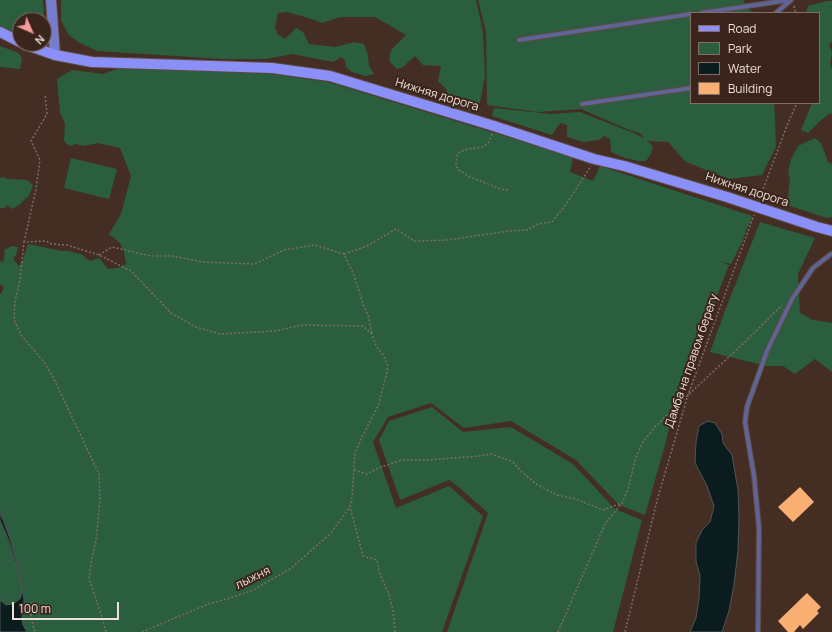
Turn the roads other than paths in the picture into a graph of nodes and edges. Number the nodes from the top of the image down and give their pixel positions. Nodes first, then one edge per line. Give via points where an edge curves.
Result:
1 (51, 0) edge
2 (753, 0) edge
3 (791, 0) edge
4 (755, 5) junction
5 (708, 12) edge
6 (777, 12) edge
7 (690, 14) edge
8 (0, 32) edge
9 (12, 38) edge
10 (519, 40) dead end
11 (47, 52) edge
12 (55, 55) junction
13 (690, 88) edge
14 (582, 104) dead end
15 (832, 231) edge
16 (831, 254) edge
17 (758, 632) edge

1 - 12 main road
2 - 4 lane
3 - 4 lane
3 - 6 lane
4 - 5 lane
7 - 10 lane
8 - 9 main road
11 - 12 main road, Нижняя дорога
12 - 15 main road, Нижняя дорога via 92,62 272,68 330,76
13 - 14 lane
16 - 17 lane via 813,268 792,299 767,351 747,407 745,422 759,528

